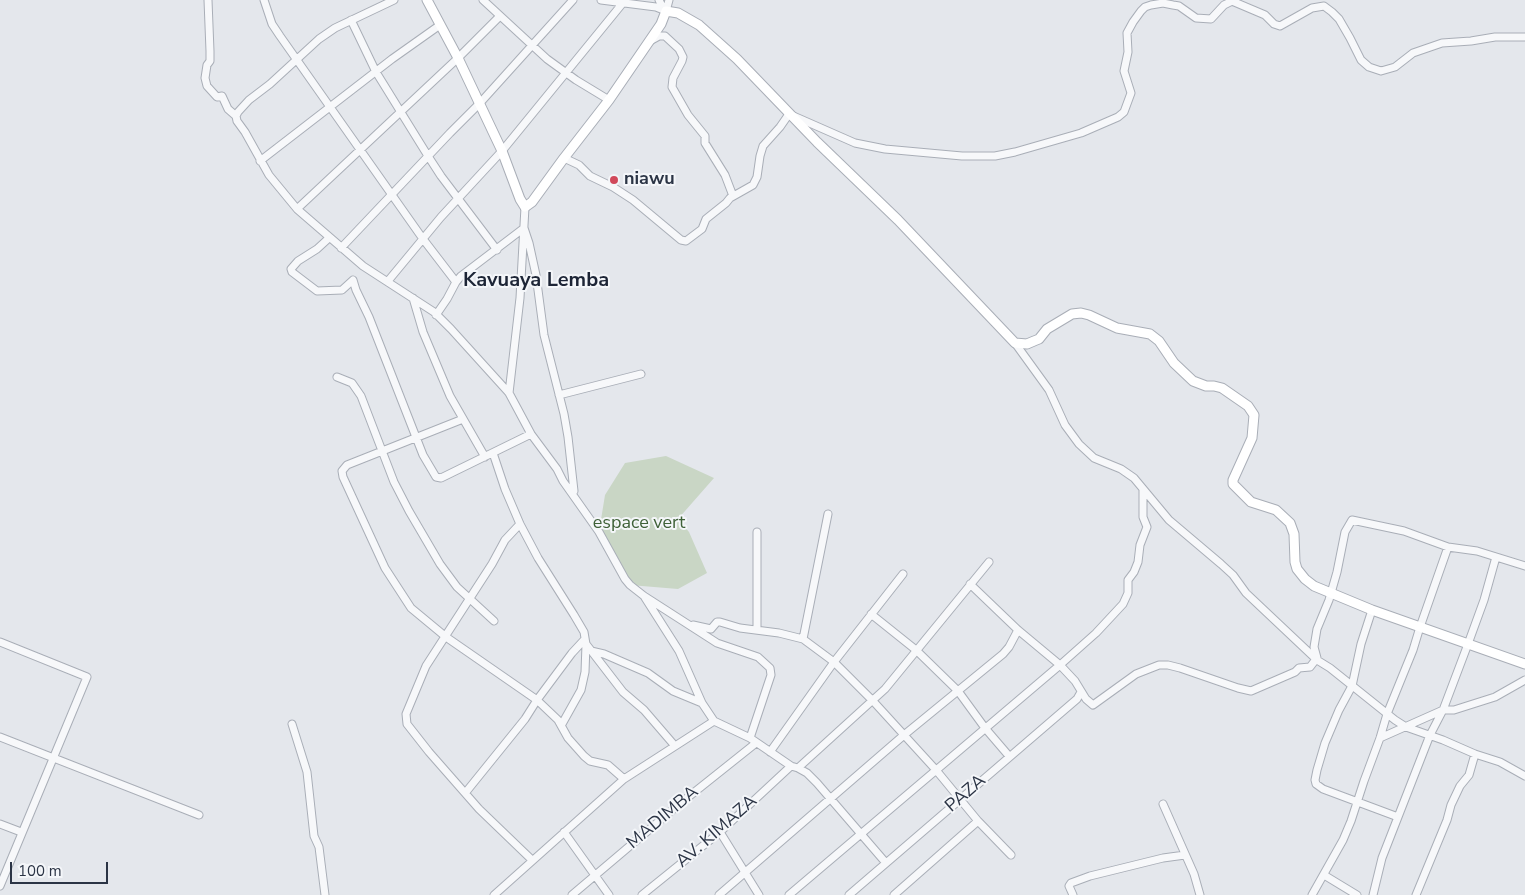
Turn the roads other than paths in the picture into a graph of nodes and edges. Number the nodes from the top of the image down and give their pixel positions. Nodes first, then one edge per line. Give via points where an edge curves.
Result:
1 (208, 0) edge
2 (264, 0) edge
3 (394, 0) edge
4 (427, 0) edge
5 (483, 0) edge
6 (573, 0) edge
7 (601, 0) edge
8 (659, 0) edge
9 (669, 0) edge
10 (622, 4) junction
11 (665, 10) junction
12 (500, 16) junction
13 (351, 20) junction
14 (440, 25) junction
15 (1525, 36) edge
16 (650, 40) junction
17 (532, 47) junction
18 (458, 58) junction
19 (298, 59) junction
20 (376, 72) junction
21 (566, 73) junction
22 (609, 100) junction
23 (480, 104) junction
24 (330, 107) junction
25 (400, 112) junction
26 (789, 114) junction
27 (236, 116) junction
28 (360, 150) junction
29 (502, 151) junction
30 (428, 156) junction
31 (564, 158) junction
32 (260, 161) junction
33 (392, 195) junction
34 (733, 196) junction
35 (458, 198) junction
36 (525, 207) junction
37 (297, 209) junction
38 (524, 228) junction
39 (329, 238) junction
40 (423, 239) junction
41 (341, 248) junction
42 (497, 250) junction
43 (388, 281) junction
44 (456, 282) junction
45 (413, 298) junction
46 (436, 314) junction
47 (1015, 343) junction
48 (641, 374) dead end
49 (337, 377) dead end
50 (509, 393) junction
51 (559, 395) junction
52 (463, 419) junction
53 (531, 434) junction
54 (417, 438) junction
55 (382, 453) junction
56 (493, 453) junction
57 (485, 457) junction
58 (1143, 488) junction
59 (574, 491) dead end
60 (828, 514) dead end
61 (520, 524) junction
62 (757, 532) dead end
63 (1448, 547) junction
64 (1496, 557) junction
65 (989, 562) dead end
66 (1525, 566) edge
67 (903, 574) dead end
68 (970, 584) junction
69 (1330, 592) junction
70 (644, 596) junction
71 (469, 598) junction
72 (1372, 610) junction
73 (871, 614) junction
74 (494, 621) dead end
75 (686, 623) junction
76 (1420, 627) junction
77 (758, 630) junction
78 (1018, 630) junction
79 (446, 637) junction
80 (803, 639) junction
81 (586, 641) junction
82 (0, 642) edge
83 (1468, 644) junction
84 (591, 650) junction
85 (916, 650) junction
86 (1317, 660) junction
87 (834, 662) junction
88 (1525, 664) edge
89 (1060, 666) junction
90 (1525, 680) edge
91 (1352, 686) junction
92 (958, 691) junction
93 (1082, 692) junction
94 (537, 700) junction
95 (873, 700) junction
96 (702, 703) junction
97 (1443, 710) junction
98 (1387, 714) junction
99 (714, 721) junction
100 (292, 724) dead end
101 (562, 724) junction
102 (1406, 727) junction
103 (985, 728) junction
104 (904, 734) junction
105 (1430, 735) junction
106 (0, 737) edge
107 (750, 738) junction
108 (1380, 738) junction
109 (756, 743) junction
110 (675, 746) junction
111 (770, 752) junction
112 (1475, 754) junction
113 (1009, 756) junction
114 (53, 758) junction
115 (794, 767) junction
116 (936, 770) junction
117 (1525, 776) edge
118 (624, 780) junction
119 (466, 792) junction
120 (830, 798) junction
121 (959, 800) junction
122 (1357, 802) junction
123 (1163, 804) dead end
124 (199, 815) dead end
125 (1398, 817) junction
126 (978, 821) junction
127 (0, 824) edge
128 (21, 832) junction
129 (564, 832) junction
130 (720, 832) junction
131 (860, 834) junction
132 (1185, 855) junction
133 (1011, 856) dead end
134 (532, 860) junction
135 (886, 863) junction
136 (745, 872) junction
137 (2, 875) edge
138 (596, 875) junction
139 (1324, 875) junction
140 (0, 886) edge
141 (325, 895) edge
142 (494, 895) edge
143 (572, 895) edge
144 (609, 895) edge
145 (642, 895) edge
146 (719, 895) edge
147 (759, 895) edge
148 (789, 895) edge
149 (849, 895) edge
150 (894, 895) edge
151 (1073, 895) edge
152 (1200, 895) edge
153 (1312, 895) edge
154 (1357, 895) edge
155 (1373, 895) edge
156 (1416, 895) edge

1 - 27 street via 210,61 205,78 207,86 217,97 222,96 228,109
2 - 19 street via 272,24
3 - 13 street
4 - 14 street
5 - 12 street
6 - 17 street
7 - 10 street
8 - 11 street
9 - 11 street
10 - 11 street
10 - 21 street
11 - 16 street via 665,18
11 - 26 street via 688,18 714,38
12 - 17 street
12 - 18 street
13 - 19 street via 326,34
13 - 20 street
14 - 18 street
14 - 20 street
15 - 26 street via 1442,43 1412,53 1395,67 1381,71 1361,60 1339,20 1324,6 1312,8 1280,26 1266,15 1236,2 1227,2 1211,18 1196,18 1179,6 1164,4 1145,7 1127,33 1124,71 1131,94 1121,115 1081,133 1042,145 979,156 885,149 856,143
16 - 22 street
16 - 34 street via 666,36 679,49 683,57 672,87 705,136 704,142 726,175
17 - 21 street
17 - 23 street
18 - 23 street
18 - 25 street
19 - 24 street
19 - 27 street via 249,100
20 - 24 street
20 - 25 street
21 - 22 street
21 - 29 street
22 - 31 street
23 - 29 street
23 - 30 street
24 - 28 street
24 - 32 street
25 - 28 street
25 - 30 street
26 - 34 street via 763,146 753,185
26 - 47 street via 904,226
27 - 32 street
28 - 33 street
28 - 37 street
29 - 35 street
29 - 36 street
30 - 33 street
30 - 35 street
31 - 34 street via 633,200 683,241 694,236 704,227 706,219
31 - 36 street
32 - 37 street
33 - 40 street
33 - 41 street
35 - 40 street
35 - 42 street
36 - 38 street
37 - 39 street
38 - 42 street
38 - 50 street
38 - 51 street
39 - 41 street
39 - 54 street via 292,266 292,272 317,291 342,290 353,280
40 - 43 street
40 - 44 street
41 - 43 street
42 - 44 street
43 - 45 street
44 - 46 street
45 - 46 street
45 - 52 street via 423,332
46 - 50 street
47 - 58 street via 1049,390 1064,425 1079,444 1094,458 1127,472
47 - 69 street via 1027,344 1039,339 1047,329 1072,314 1089,315 1117,328 1150,334 1193,381 1222,388 1239,399 1252,412 1255,423 1233,484 1251,502 1276,510 1290,523 1297,569 1314,586
48 - 51 street
49 - 55 street via 352,383 361,396
50 - 53 street
51 - 59 street
52 - 54 street
52 - 57 street
53 - 56 street
53 - 70 street via 599,532 625,579
54 - 55 street
54 - 57 street via 437,478
55 - 71 street via 408,511 440,564
55 - 79 street via 347,465 342,471 343,476 399,592 411,608
56 - 57 street
56 - 61 street
58 - 86 street via 1169,520 1233,575 1246,593
58 - 89 street via 1146,527 1123,604
60 - 80 street
61 - 71 street via 505,540
61 - 81 street via 584,632
62 - 77 street
63 - 64 street
63 - 69 street via 1404,531 1352,520 1345,532
63 - 76 street
64 - 66 street
64 - 83 street
65 - 68 street, AV. KIMAZA
67 - 73 street
68 - 78 street
68 - 85 street, AV. KIMAZA
69 - 72 street
69 - 86 street via 1314,642
70 - 75 street
70 - 96 street via 679,651
71 - 74 street
71 - 79 street
72 - 76 street
72 - 91 street
73 - 85 street
73 - 87 street
75 - 77 street via 711,629 720,622
75 - 107 street via 717,643 758,657 770,668 771,675
76 - 83 street
76 - 98 street
77 - 80 street
78 - 89 street
78 - 92 street via 1003,654
79 - 94 street
79 - 119 street via 426,666 408,707 407,724
80 - 87 street
81 - 84 street
81 - 94 street via 572,653
81 - 101 street via 582,690
82 - 114 street via 87,677
83 - 88 street
83 - 97 street
84 - 96 street via 643,670 673,691
84 - 110 street via 623,692 644,710
85 - 92 street
85 - 95 street, AV. KIMAZA
86 - 91 street
86 - 93 street via 1310,667 1299,668 1251,691 1159,665 1136,674 1096,704 1090,703
87 - 95 street
87 - 111 street
89 - 93 street
89 - 103 street
90 - 97 street via 1495,697 1454,710
91 - 98 street
91 - 122 street via 1325,743 1316,784
92 - 103 street
92 - 104 street
93 - 113 street, PAZA
94 - 101 street
94 - 119 street
95 - 104 street
95 - 115 street, AV. KIMAZA
96 - 99 street
97 - 102 street
97 - 105 street
98 - 102 street
98 - 108 street
99 - 107 street
99 - 110 street
100 - 141 street via 307,772
101 - 118 street via 568,738 584,756 590,761 608,764
102 - 105 street
102 - 108 street
103 - 113 street
103 - 116 street
104 - 116 street
104 - 120 street
105 - 112 street
105 - 125 street
106 - 114 street
107 - 109 street
108 - 122 street
109 - 111 street
109 - 138 street, MADIMBA
110 - 118 street
111 - 115 street
112 - 117 street via 1500,762
112 - 156 street
113 - 121 street, PAZA
114 - 124 street
114 - 128 street
115 - 120 street via 817,783
115 - 130 street, AV. KIMAZA
116 - 121 street
116 - 131 street
118 - 129 street
119 - 134 street
120 - 131 street
120 - 136 street
121 - 126 street
121 - 135 street, PAZA
122 - 125 street
122 - 139 street via 1343,840
123 - 132 street
125 - 155 street via 1382,858
126 - 133 street
126 - 150 street
127 - 128 street
128 - 137 street
129 - 134 street
129 - 138 street
130 - 136 street
130 - 145 street, AV. KIMAZA
131 - 135 street
131 - 148 street
132 - 151 street via 1090,876 1071,883
132 - 152 street
134 - 142 street
135 - 149 street, PAZA
136 - 146 street
136 - 147 street
137 - 140 street
138 - 143 street, MADIMBA
138 - 144 street
139 - 153 street
139 - 154 street

